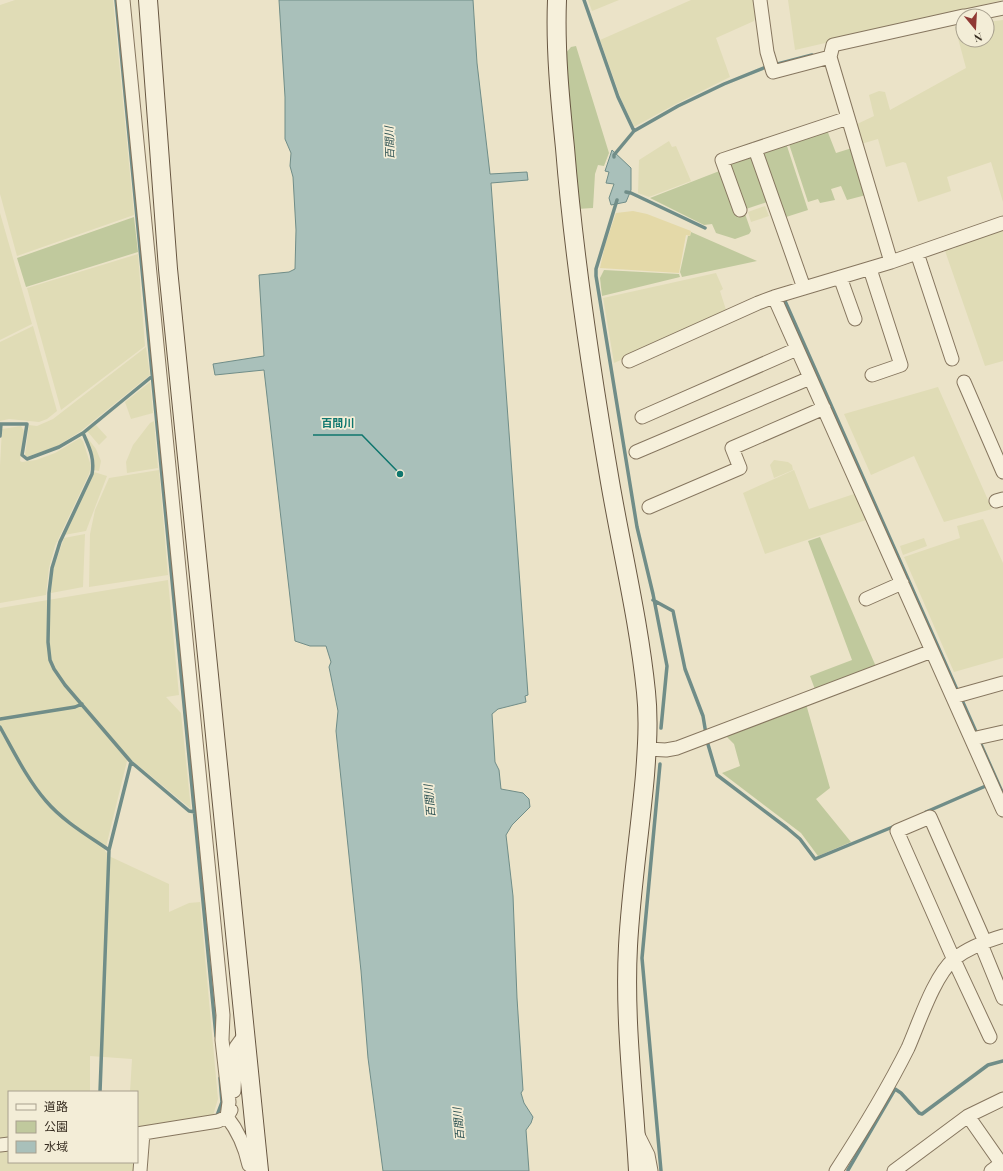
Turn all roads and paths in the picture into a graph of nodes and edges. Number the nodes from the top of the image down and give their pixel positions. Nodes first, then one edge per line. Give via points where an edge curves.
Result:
1 (123, 0) edge
2 (148, 0) edge
3 (556, 0) edge
4 (760, 0) edge
5 (955, 18) edge
6 (831, 52) junction
7 (848, 118) junction
8 (755, 149) junction
9 (740, 210) dead end
10 (1003, 223) edge
11 (917, 253) junction
12 (890, 259) junction
13 (870, 269) junction
14 (840, 277) junction
15 (803, 285) junction
16 (774, 297) junction
17 (855, 319) dead end
18 (797, 349) junction
19 (952, 359) dead end
20 (629, 361) dead end
21 (872, 375) dead end
22 (810, 378) junction
23 (964, 382) dead end
24 (824, 408) junction
25 (642, 417) dead end
26 (636, 452) dead end
27 (1003, 472) edge
28 (649, 507) dead end
29 (902, 583) junction
30 (866, 599) dead end
31 (932, 651) junction
32 (1003, 683) edge
33 (957, 695) junction
34 (1003, 732) edge
35 (976, 738) junction
36 (647, 749) junction
37 (1003, 810) edge
38 (1003, 936) edge
39 (983, 943) junction
40 (954, 960) junction
41 (1003, 998) edge
42 (244, 1036) junction
43 (990, 1037) dead end
44 (1003, 1099) edge
45 (968, 1116) junction
46 (219, 1120) junction
47 (636, 1132) junction
48 (140, 1134) edge
49 (1002, 1164) edge
50 (140, 1171) edge
51 (259, 1171) edge
52 (638, 1171) edge
53 (651, 1171) edge
54 (836, 1171) edge
55 (894, 1171) edge
56 (991, 1171) edge

1 - 46 street via 223,1014 222,1040 229,1102
2 - 42 street via 168,269
3 - 36 street via 562,118 572,226 610,482 640,646 647,704
4 - 6 street via 773,72
5 - 6 street via 833,45
6 - 7 street
7 - 8 street
7 - 12 street
8 - 9 street via 722,160
8 - 15 street
10 - 11 street
11 - 12 street
11 - 19 street
12 - 13 street
13 - 14 street
13 - 21 street via 901,365
14 - 15 street
14 - 17 street
15 - 16 street
16 - 18 street
16 - 20 street
18 - 22 street
18 - 25 street
22 - 24 street
22 - 26 street
23 - 27 street
24 - 28 street via 732,448 740,468
24 - 29 street
29 - 30 street
29 - 31 street
31 - 33 street
31 - 36 street via 677,748
32 - 33 street
33 - 35 street
34 - 35 street
35 - 37 street
36 - 47 street via 628,950 628,1014
38 - 39 street
39 - 40 street
39 - 40 street via 930,817 897,831
39 - 41 street
40 - 43 street
40 - 54 street via 940,976 907,1048 862,1132
42 - 46 street via 236,1046 234,1104
42 - 51 street
44 - 45 street
45 - 49 street
45 - 55 street
46 - 48 street
46 - 51 street via 236,1128 249,1165
47 - 52 street
47 - 53 street via 648,1155
48 - 50 street
49 - 56 street

